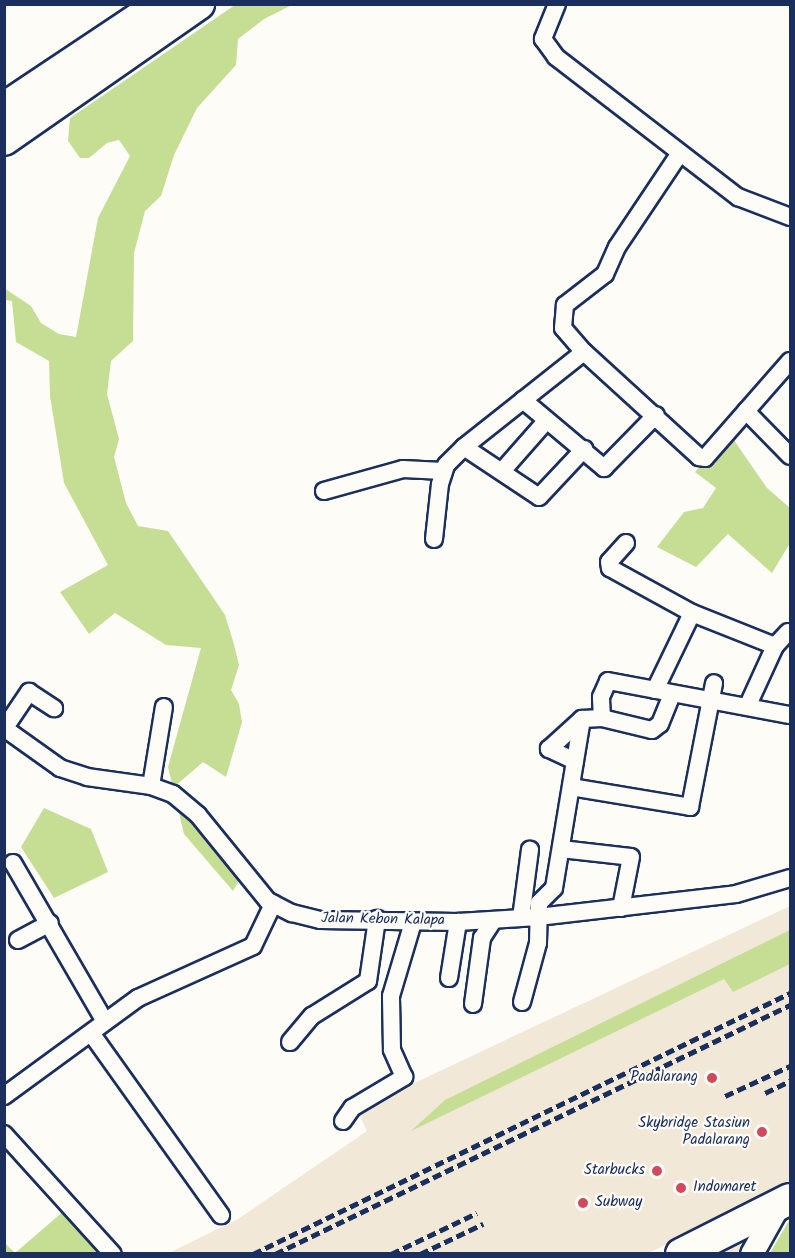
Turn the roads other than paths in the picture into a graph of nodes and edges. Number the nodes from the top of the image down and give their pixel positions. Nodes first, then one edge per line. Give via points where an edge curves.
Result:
1 (160, 4) edge
2 (200, 4) edge
3 (557, 4) edge
4 (4, 108) edge
5 (4, 140) edge
6 (680, 153) junction
7 (790, 216) edge
8 (584, 352) junction
9 (790, 361) edge
10 (523, 400) junction
11 (746, 411) junction
12 (656, 415) junction
13 (546, 421) junction
14 (464, 447) junction
15 (584, 449) junction
16 (790, 456) edge
17 (503, 470) junction
18 (443, 471) junction
19 (324, 491) dead end
20 (434, 539) dead end
21 (626, 543) dead end
22 (692, 613) junction
23 (788, 632) dead end
24 (775, 646) junction
25 (714, 683) dead end
26 (655, 690) junction
27 (672, 695) junction
28 (710, 700) junction
29 (748, 705) junction
30 (164, 707) dead end
31 (54, 708) dead end
32 (790, 715) edge
33 (602, 718) junction
34 (582, 719) junction
35 (5, 728) edge
36 (575, 761) junction
37 (151, 786) junction
38 (571, 787) junction
39 (561, 849) junction
40 (530, 850) dead end
41 (13, 863) dead end
42 (790, 878) edge
43 (273, 904) junction
44 (621, 908) junction
45 (529, 918) junction
46 (377, 920) junction
47 (493, 921) junction
48 (50, 922) junction
49 (413, 922) junction
50 (458, 922) junction
51 (18, 940) dead end
52 (449, 978) dead end
53 (522, 1002) dead end
54 (473, 1004) dead end
55 (104, 1020) junction
56 (91, 1033) junction
57 (290, 1042) dead end
58 (4, 1096) edge
59 (343, 1121) dead end
60 (4, 1134) edge
61 (785, 1202) edge
62 (221, 1215) dead end
63 (114, 1254) edge
64 (681, 1254) edge
65 (752, 1254) edge

1 - 4 highway
2 - 5 highway
3 - 6 street via 543,33 551,51
6 - 7 street via 738,197
6 - 8 street via 617,247 604,274 565,305 563,328
8 - 10 street
8 - 12 street
9 - 11 street
10 - 13 street
10 - 14 street
11 - 12 street via 705,458 699,457
11 - 16 street
12 - 15 street via 604,468
13 - 15 street
13 - 17 street
14 - 17 street
14 - 18 street
15 - 17 street via 539,496
18 - 19 street via 403,469
18 - 20 street
21 - 22 street via 609,562 610,568
22 - 24 street
22 - 26 street
23 - 24 street
24 - 29 street
25 - 28 street
26 - 27 street
26 - 33 street via 608,681 601,697
27 - 28 street
27 - 33 street via 660,724 652,730
28 - 29 street
28 - 38 street via 690,807
29 - 32 street
30 - 37 street
31 - 35 street via 31,692
33 - 34 street
34 - 36 street
34 - 36 street via 549,749
35 - 37 street, Jalan Kebon Kalapa via 60,768 87,777
36 - 38 street
37 - 43 street, Jalan Kebon Kalapa via 184,801
38 - 39 street
39 - 44 street via 631,857
39 - 45 street via 554,890
40 - 45 street
41 - 48 street
42 - 44 street, Jalan Kebon Kalapa via 736,894
43 - 46 street, Jalan Kebon Kalapa via 292,914 320,920
43 - 55 street via 253,946 138,998
44 - 45 street, Jalan Kebon Kalapa
45 - 47 street, Jalan Kebon Kalapa
45 - 53 street via 538,943
46 - 49 street, Jalan Kebon Kalapa
46 - 57 street via 368,981 312,1016
47 - 50 street, Jalan Kebon Kalapa
47 - 54 street via 482,938
48 - 51 street
48 - 55 street
49 - 50 street, Jalan Kebon Kalapa
49 - 59 street via 391,996 392,1050 404,1077 352,1108
50 - 52 street
55 - 56 street
56 - 58 street
56 - 62 street
60 - 63 street
61 - 64 highway
61 - 65 street

